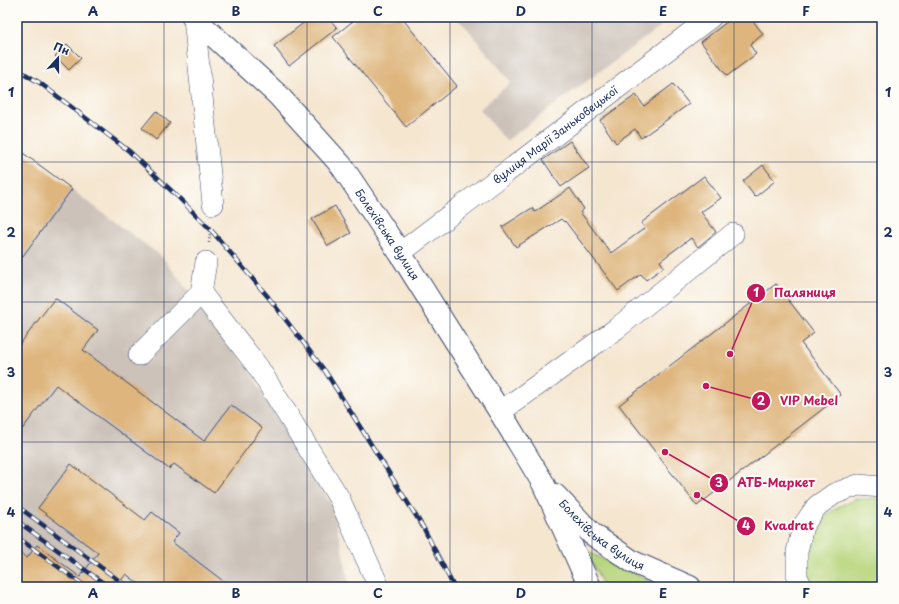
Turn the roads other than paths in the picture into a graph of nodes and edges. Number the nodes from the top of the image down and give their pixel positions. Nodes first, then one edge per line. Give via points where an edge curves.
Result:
1 (711, 17) edge
2 (194, 18) edge
3 (213, 204) road end
4 (733, 234) dead end
5 (400, 253) junction
6 (206, 262) road end
7 (201, 293) junction
8 (139, 355) dead end
9 (500, 412) junction
10 (543, 483) junction
11 (882, 487) edge
12 (379, 587) edge
13 (590, 587) edge
14 (690, 587) edge
15 (802, 587) edge

1 - 5 street, вулиця Марії Заньковецької
2 - 3 street
2 - 5 main road, Болехівська вулиця via 278,94 341,165
4 - 9 street via 616,329
5 - 9 main road, Болехівська вулиця
6 - 7 street
7 - 8 street
7 - 12 street via 258,367 339,498
9 - 10 main road, Болехівська вулиця
10 - 13 main road, Болехівська вулиця
10 - 14 main road, Болехівська вулиця via 592,534 633,562
11 - 15 street via 858,485 834,494 817,506 803,526 797,552 797,577

